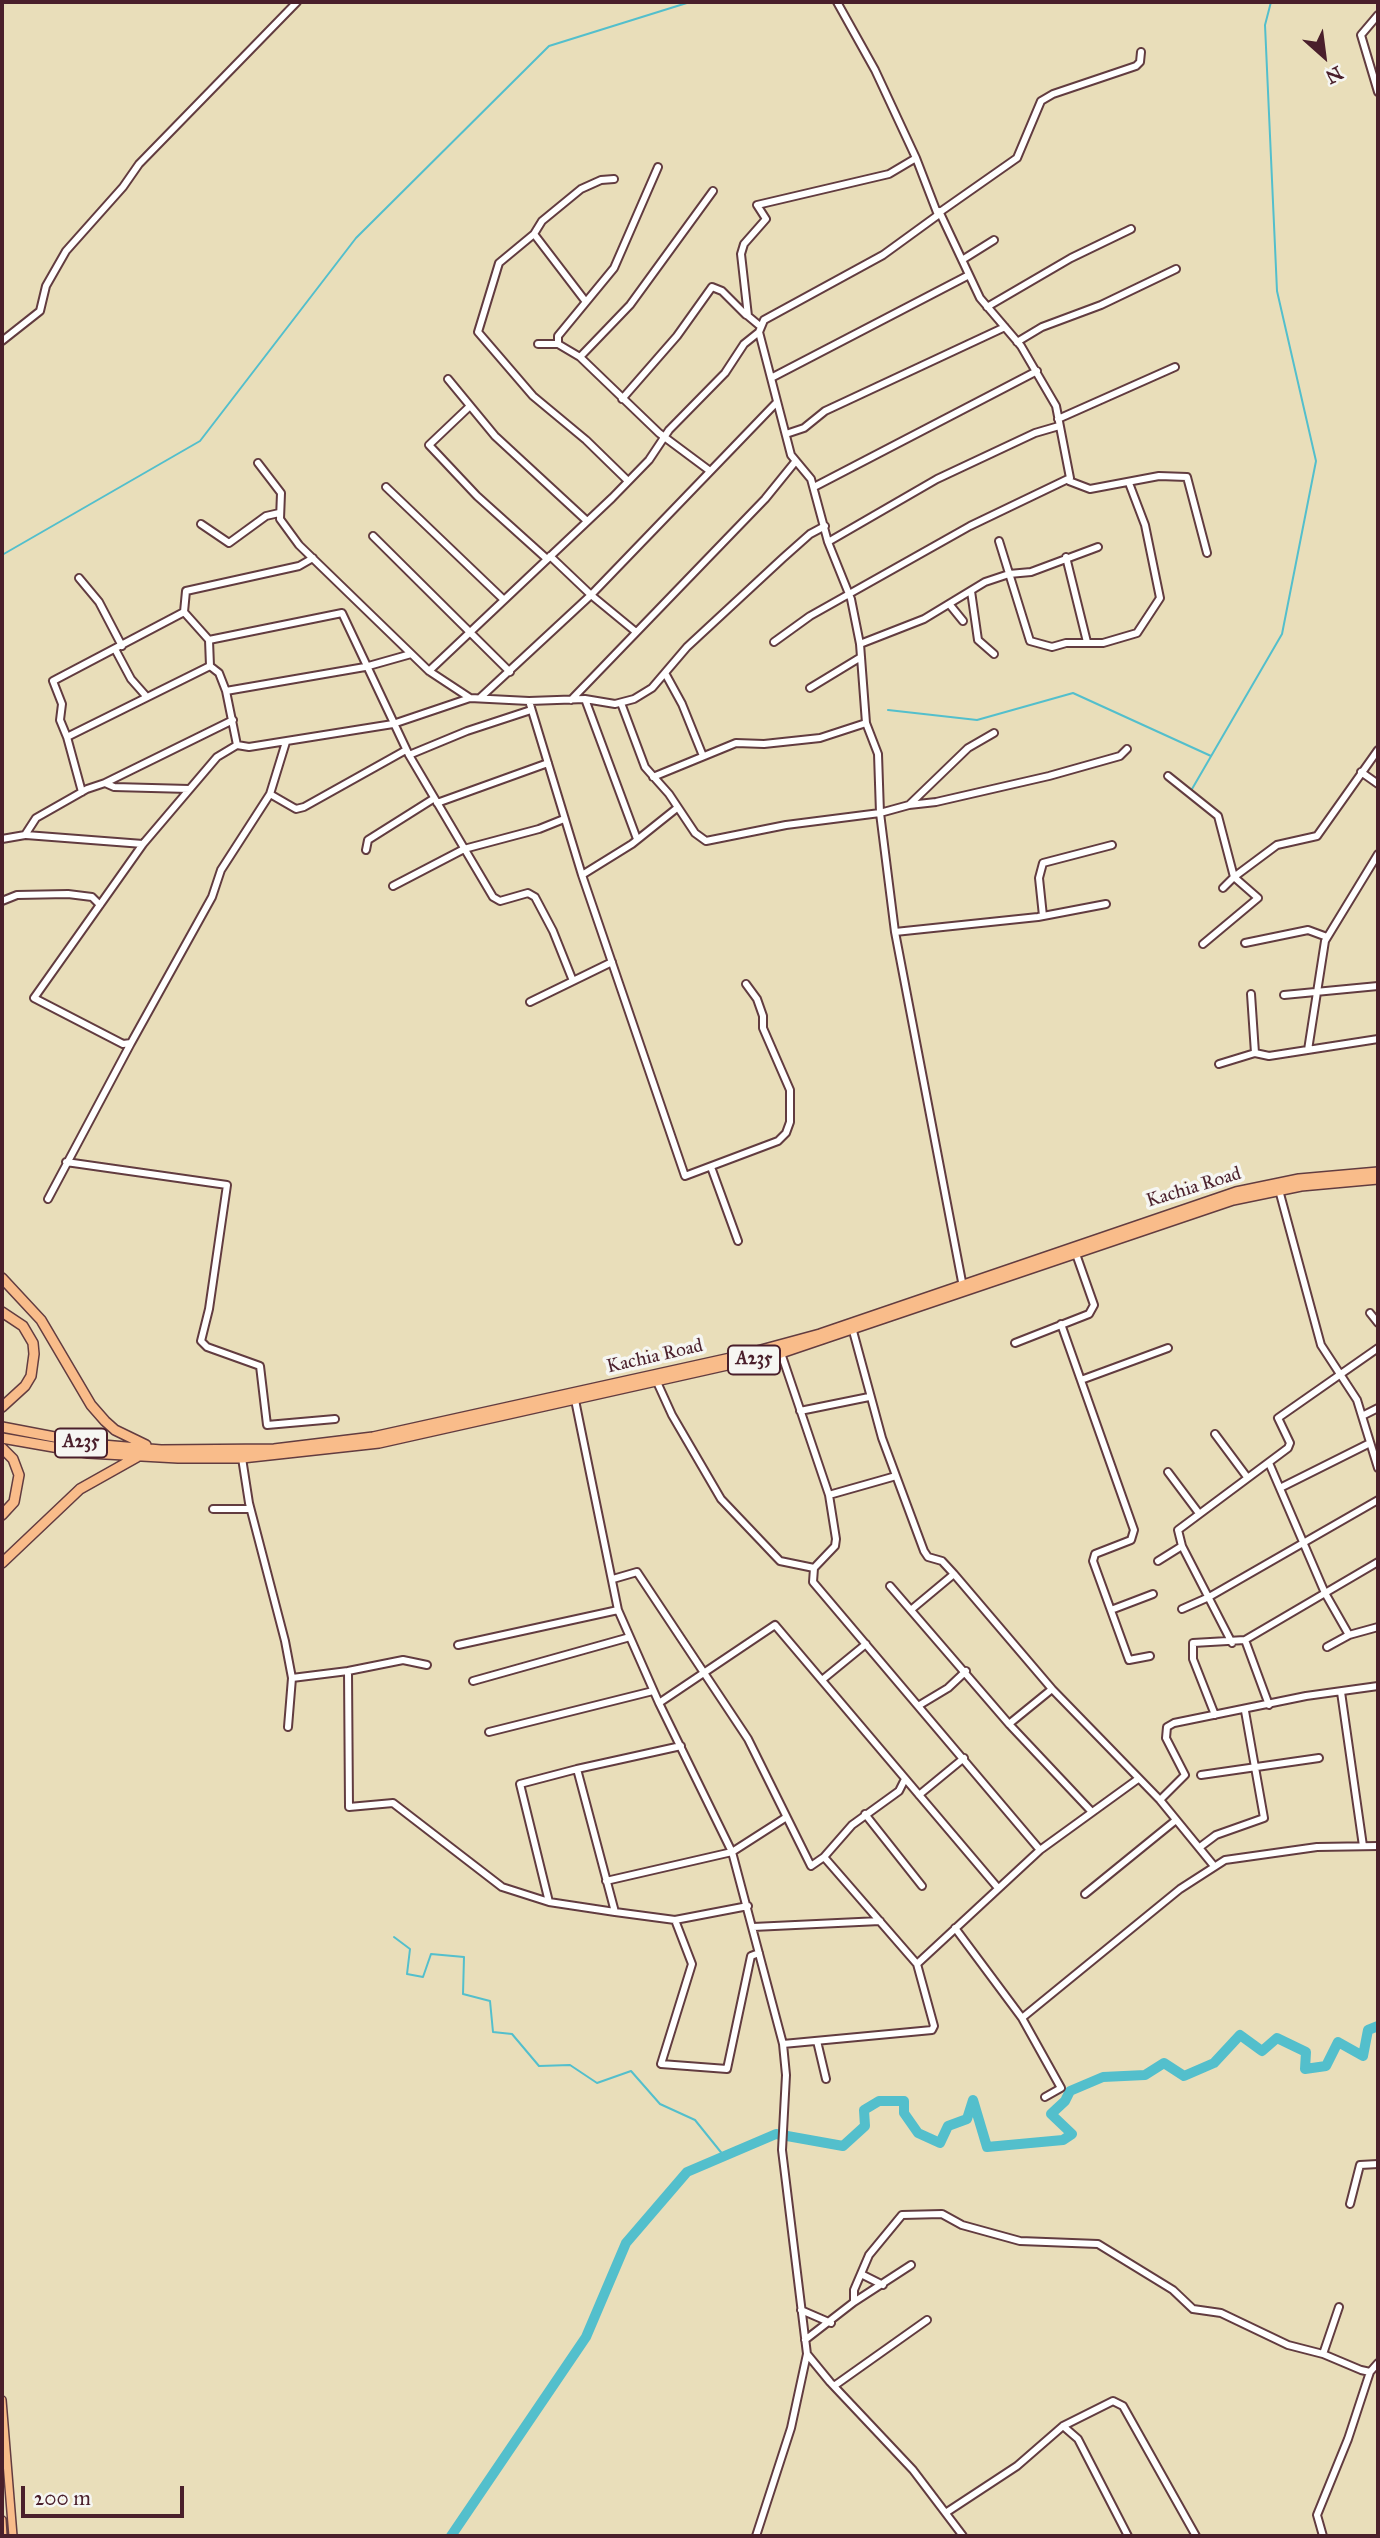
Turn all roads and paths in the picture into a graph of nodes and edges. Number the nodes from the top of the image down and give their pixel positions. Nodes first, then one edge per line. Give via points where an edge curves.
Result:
1 (297, 2) edge
2 (837, 2) edge
3 (1378, 15) edge
4 (1141, 52) dead end
5 (1378, 92) edge
6 (916, 158) junction
7 (658, 167) dead end
8 (614, 179) dead end
9 (713, 191) dead end
10 (939, 211) junction
11 (1130, 229) dead end
12 (534, 234) junction
13 (994, 240) dead end
14 (962, 260) junction
15 (1176, 269) dead end
16 (969, 275) junction
17 (586, 302) junction
18 (987, 307) junction
19 (748, 316) junction
20 (1005, 327) junction
21 (759, 329) junction
22 (2, 341) edge
23 (1017, 342) junction
24 (538, 344) dead end
25 (558, 344) junction
26 (580, 357) junction
27 (1175, 367) dead end
28 (1037, 371) junction
29 (771, 378) junction
30 (448, 379) dead end
31 (622, 399) junction
32 (777, 402) junction
33 (470, 407) junction
34 (1058, 422) junction
35 (786, 434) junction
36 (665, 437) junction
37 (795, 462) junction
38 (258, 463) dead end
39 (710, 471) junction
40 (628, 481) junction
41 (1069, 481) junction
42 (1129, 483) junction
43 (386, 487) dead end
44 (814, 487) junction
45 (279, 513) junction
46 (587, 521) junction
47 (201, 524) dead end
48 (825, 526) junction
49 (373, 536) dead end
50 (999, 541) dead end
51 (828, 542) junction
52 (1098, 547) dead end
53 (1207, 553) dead end
54 (548, 557) junction
55 (1066, 557) junction
56 (313, 558) junction
57 (1009, 574) junction
58 (79, 578) dead end
59 (971, 591) junction
60 (850, 594) junction
61 (591, 595) junction
62 (503, 599) junction
63 (950, 605) junction
64 (184, 612) junction
65 (963, 621) dead end
66 (470, 630) junction
67 (636, 632) junction
68 (209, 640) junction
69 (774, 642) dead end
70 (1087, 642) junction
71 (860, 644) junction
72 (118, 647) junction
73 (411, 654) junction
74 (994, 654) dead end
75 (861, 657) junction
76 (210, 666) junction
77 (365, 667) junction
78 (429, 671) junction
79 (510, 672) junction
80 (665, 673) junction
81 (810, 688) dead end
82 (226, 691) junction
83 (146, 696) junction
84 (481, 697) junction
85 (470, 698) junction
86 (585, 699) junction
87 (571, 700) junction
88 (528, 701) junction
89 (621, 703) junction
90 (531, 710) junction
91 (233, 720) junction
92 (866, 723) junction
93 (393, 724) junction
94 (994, 733) dead end
95 (67, 737) junction
96 (286, 742) junction
97 (237, 745) junction
98 (1127, 749) dead end
99 (1378, 750) edge
100 (407, 753) junction
101 (703, 756) junction
102 (548, 763) junction
103 (1361, 772) junction
104 (1168, 776) dead end
105 (653, 777) junction
106 (105, 783) junction
107 (1378, 783) edge
108 (189, 789) junction
109 (82, 792) junction
110 (270, 794) junction
111 (435, 801) junction
112 (909, 805) junction
113 (677, 807) junction
114 (880, 813) junction
115 (564, 818) junction
116 (25, 835) junction
117 (2, 839) edge
118 (637, 839) junction
119 (143, 844) junction
120 (1112, 845) dead end
121 (464, 849) junction
122 (366, 850) dead end
123 (1378, 854) edge
124 (582, 875) junction
125 (1234, 877) junction
126 (393, 886) dead end
127 (1223, 888) dead end
128 (2, 901) edge
129 (1105, 904) dead end
130 (100, 905) junction
131 (1043, 916) junction
132 (895, 932) junction
133 (1326, 937) junction
134 (1203, 943) dead end
135 (1245, 943) dead end
136 (612, 962) junction
137 (573, 981) junction
138 (746, 984) dead end
139 (1378, 986) edge
140 (1317, 992) junction
141 (1251, 994) dead end
142 (1283, 995) dead end
143 (530, 1002) dead end
144 (1378, 1039) edge
145 (131, 1043) junction
146 (1308, 1050) junction
147 (1255, 1053) junction
148 (1219, 1064) dead end
149 (66, 1162) junction
150 (710, 1167) junction
151 (1378, 1172) edge
152 (1378, 1179) edge
153 (1279, 1190) junction
154 (48, 1199) dead end
155 (738, 1241) dead end
156 (1076, 1254) junction
157 (2, 1278) edge
158 (963, 1286) junction
159 (2, 1312) edge
160 (1370, 1312) dead end
161 (1378, 1323) edge
162 (1061, 1324) junction
163 (853, 1331) junction
164 (1015, 1343) dead end
165 (1168, 1348) dead end
166 (1378, 1348) edge
167 (781, 1353) junction
168 (1340, 1375) junction
169 (1081, 1380) junction
170 (657, 1381) junction
171 (869, 1396) junction
172 (575, 1400) junction
173 (535, 1406) junction
174 (2, 1407) edge
175 (1378, 1408) edge
176 (800, 1411) junction
177 (1362, 1416) junction
178 (335, 1419) dead end
179 (2, 1427) edge
180 (1215, 1434) dead end
181 (2, 1438) edge
182 (1370, 1443) junction
183 (2, 1448) edge
184 (164, 1452) junction
185 (138, 1457) junction
186 (242, 1458) junction
187 (1269, 1462) junction
188 (1378, 1468) edge
189 (1168, 1472) dead end
190 (896, 1476) junction
191 (1247, 1478) junction
192 (1280, 1488) junction
193 (828, 1495) junction
194 (1378, 1500) edge
195 (213, 1509) dead end
196 (250, 1509) junction
197 (1198, 1512) junction
198 (2, 1515) edge
199 (1303, 1543) junction
200 (1182, 1546) junction
201 (1157, 1561) dead end
202 (1378, 1562) edge
203 (2, 1563) edge
204 (814, 1569) junction
205 (954, 1574) junction
206 (612, 1579) junction
207 (890, 1586) dead end
208 (1325, 1592) junction
209 (1153, 1594) dead end
210 (1209, 1597) junction
211 (912, 1609) junction
212 (1182, 1609) dead end
213 (618, 1610) junction
214 (1111, 1610) junction
215 (279, 1614) junction
216 (270, 1616) dead end
217 (1378, 1627) edge
218 (1349, 1635) junction
219 (630, 1637) junction
220 (1245, 1640) junction
221 (1231, 1643) junction
222 (866, 1644) junction
223 (457, 1645) dead end
224 (1327, 1647) dead end
225 (1150, 1656) dead end
226 (427, 1665) dead end
227 (348, 1671) junction
228 (966, 1671) junction
229 (705, 1674) junction
230 (292, 1678) junction
231 (822, 1680) junction
232 (473, 1681) dead end
233 (1378, 1686) edge
234 (1052, 1689) junction
235 (653, 1691) junction
236 (1341, 1692) junction
237 (659, 1703) junction
238 (1269, 1705) junction
239 (918, 1706) junction
240 (1245, 1711) junction
241 (1215, 1715) junction
242 (1009, 1724) junction
243 (288, 1727) dead end
244 (489, 1732) dead end
245 (681, 1746) junction
246 (964, 1758) junction
247 (1319, 1758) dead end
248 (1254, 1766) junction
249 (577, 1769) junction
250 (1201, 1775) dead end
251 (905, 1779) junction
252 (1138, 1779) junction
253 (899, 1791) junction
254 (917, 1793) junction
255 (1160, 1800) junction
256 (1091, 1811) junction
257 (865, 1814) junction
258 (785, 1818) junction
259 (1177, 1820) junction
260 (1363, 1846) junction
261 (1378, 1846) edge
262 (1200, 1847) junction
263 (1040, 1850) junction
264 (732, 1852) junction
265 (824, 1857) junction
266 (1214, 1866) junction
267 (606, 1881) junction
268 (922, 1886) dead end
269 (998, 1888) junction
270 (1085, 1894) dead end
271 (549, 1902) junction
272 (748, 1906) junction
273 (615, 1912) junction
274 (675, 1920) junction
275 (880, 1921) junction
276 (753, 1927) junction
277 (955, 1928) junction
278 (759, 1953) junction
279 (917, 1964) junction
280 (1023, 2018) junction
281 (817, 2041) junction
282 (783, 2044) junction
283 (826, 2080) dead end
284 (1045, 2097) dead end
285 (1378, 2164) edge
286 (1350, 2204) dead end
287 (911, 2265) dead end
288 (861, 2274) junction
289 (883, 2286) junction
290 (854, 2302) junction
291 (1339, 2307) dead end
292 (801, 2310) junction
293 (927, 2320) dead end
294 (831, 2323) junction
295 (804, 2340) junction
296 (807, 2354) junction
297 (1323, 2354) junction
298 (1378, 2363) edge
299 (1373, 2374) edge
300 (834, 2386) junction
301 (2, 2400) edge
302 (1063, 2426) junction
303 (947, 2512) junction
304 (2, 2521) edge
305 (4, 2536) edge
306 (13, 2536) edge
307 (755, 2536) edge
308 (963, 2536) edge
309 (1128, 2536) edge
310 (1196, 2536) edge
311 (1323, 2536) edge

1 - 22 street via 139,164 66,251 46,286 40,311
2 - 6 street
3 - 5 street via 1361,35
4 - 10 street via 1136,66 1041,101 1017,158
6 - 10 street
6 - 19 street via 872,179 760,202 757,209 766,219 741,254
7 - 17 street via 614,268
8 - 12 street via 581,189 542,221
9 - 26 street via 630,305
10 - 14 street
10 - 21 street via 883,255 764,320
11 - 18 street
12 - 17 street
12 - 40 street via 499,263 478,332 533,396
13 - 14 street
14 - 16 street
15 - 23 street
16 - 18 street
16 - 29 street
17 - 25 street via 558,336
18 - 20 street
19 - 21 street
19 - 31 street via 712,287
20 - 23 street
20 - 35 street via 825,411 804,428
21 - 29 street
21 - 36 street
23 - 28 street
24 - 25 street
25 - 26 street
26 - 31 street
27 - 34 street
28 - 34 street via 1056,406
28 - 44 street
29 - 32 street
30 - 33 street
31 - 36 street
32 - 35 street
32 - 39 street
33 - 46 street
33 - 54 street via 429,445 477,496
34 - 41 street
34 - 51 street via 937,479
35 - 37 street
36 - 39 street
36 - 40 street
37 - 44 street
37 - 67 street via 773,491
38 - 45 street via 281,493
39 - 61 street
40 - 46 street
41 - 42 street via 1090,489
41 - 60 street via 971,526
42 - 53 street via 1158,476 1187,477
42 - 70 street via 1145,525 1160,598 1137,633 1103,643
43 - 62 street
44 - 48 street
45 - 47 street via 266,516 229,542
45 - 56 street
46 - 54 street
48 - 51 street
48 - 80 street via 783,558
49 - 66 street
50 - 57 street
51 - 60 street
52 - 55 street
54 - 61 street
54 - 62 street
55 - 57 street via 1031,572
55 - 70 street
56 - 64 street via 299,566 186,592
56 - 73 street
57 - 59 street
57 - 70 street via 1030,641 1052,647
58 - 72 street via 99,602
59 - 63 street
59 - 74 street via 978,640
60 - 69 street via 810,615
60 - 71 street
61 - 67 street
61 - 79 street
62 - 66 street
63 - 65 street
63 - 71 street
64 - 68 street
64 - 72 street
66 - 78 street
66 - 79 street
67 - 87 street
68 - 76 street
68 - 77 street via 342,613
71 - 75 street
72 - 83 street via 131,679
72 - 95 street via 53,681
73 - 77 street
73 - 78 street
75 - 81 street
75 - 92 street
76 - 82 street via 219,673
76 - 83 street
77 - 82 street
77 - 93 street
78 - 85 street
79 - 84 street
80 - 89 street via 652,688
80 - 101 street
82 - 91 street
83 - 95 street
84 - 85 street
84 - 88 street
85 - 93 street
86 - 87 street
86 - 89 street
86 - 118 street
87 - 88 street
88 - 90 street
89 - 105 street
90 - 100 street
90 - 102 street
91 - 97 street
91 - 106 street
92 - 101 street via 820,738 736,743
92 - 114 street via 878,754
93 - 96 street
93 - 100 street
94 - 112 street via 968,748
95 - 109 street
96 - 97 street
96 - 110 street
97 - 108 street via 217,757
98 - 112 street via 1120,756 1049,776
99 - 103 street
100 - 110 street via 304,807 296,809
100 - 111 street
101 - 105 street
102 - 111 street
102 - 115 street
103 - 107 street
103 - 125 street via 1317,836 1277,845
104 - 125 street via 1218,816
105 - 113 street
106 - 108 street
106 - 109 street
108 - 119 street
109 - 116 street via 34,820
110 - 145 street via 221,870 212,897
111 - 121 street
111 - 122 street via 368,839
112 - 114 street
113 - 114 street via 706,841
113 - 118 street
114 - 132 street
115 - 121 street
115 - 124 street
116 - 117 street
116 - 119 street
118 - 124 street
119 - 130 street
120 - 131 street via 1043,863 1039,878
121 - 126 street
121 - 137 street via 493,897 500,901 528,893 535,897
123 - 133 street
124 - 136 street
125 - 127 street
125 - 134 street via 1258,898
128 - 130 street via 17,895 68,894 92,898
129 - 131 street
130 - 145 street via 34,998 123,1044
131 - 132 street
132 - 158 street
133 - 135 street via 1308,930
133 - 140 street
136 - 137 street
136 - 150 street via 685,1176
137 - 143 street
138 - 150 street via 757,999 763,1028 790,1090 790,1122 778,1141
139 - 140 street
140 - 142 street
140 - 146 street
141 - 147 street
144 - 146 street
145 - 149 street
146 - 147 street via 1269,1056
147 - 148 street
149 - 154 street
149 - 178 street via 227,1185 201,1341 261,1366 267,1425
150 - 155 street
151 - 158 highway, Kachia Road / A235 via 1299,1180 1213,1199
152 - 153 highway, Kachia Road / A235
153 - 156 highway, Kachia Road / A235 via 1210,1207
153 - 168 street via 1314,1324
156 - 162 street via 1094,1305 1089,1314
156 - 163 highway, Kachia Road / A235
157 - 184 highway via 41,1320 105,1422
158 - 173 highway, Kachia Road / A235 via 793,1342
159 - 174 highway via 23,1326 34,1354 25,1386
160 - 161 street
162 - 164 street
162 - 169 street
163 - 167 highway, Kachia Road / A235
163 - 171 street
165 - 169 street
166 - 168 street
167 - 170 highway, Kachia Road / A235
167 - 176 street
168 - 177 street via 1352,1389
168 - 187 street via 1278,1418 1290,1443
169 - 214 street via 1134,1530 1131,1540 1092,1557
170 - 172 highway, Kachia Road / A235
170 - 204 street via 721,1499 780,1561
171 - 176 street
171 - 190 street
172 - 173 highway, Kachia Road / A235
172 - 206 street
173 - 184 highway, Kachia Road / A235 via 349,1441 265,1450
173 - 186 highway, Kachia Road / A235 via 379,1443
175 - 177 street
176 - 193 street
177 - 182 street
179 - 184 highway, Kachia Road / A235
180 - 191 street
181 - 185 highway, Kachia Road / A235
182 - 188 street
182 - 192 street
183 - 198 highway via 19,1475 14,1502
184 - 185 highway, Kachia Road / A235
184 - 186 highway, Kachia Road / A235
185 - 203 highway via 80,1489
186 - 196 street
187 - 191 street
187 - 192 street
189 - 197 street
190 - 193 street
190 - 205 street via 926,1556 942,1561
191 - 197 street
192 - 199 street
193 - 204 street via 836,1543
194 - 199 street
195 - 196 street
196 - 215 street
197 - 200 street via 1178,1530
199 - 208 street
199 - 210 street
200 - 201 street
200 - 210 street
202 - 208 street
204 - 222 street via 813,1582
205 - 211 street
205 - 234 street
206 - 213 street
206 - 229 street via 637,1572
207 - 211 street
208 - 218 street
208 - 220 street
209 - 214 street
210 - 212 street
210 - 221 street
211 - 228 street
213 - 219 street
213 - 223 street
214 - 225 street via 1129,1660
215 - 216 street
215 - 230 street
217 - 218 street
218 - 224 street
219 - 232 street
219 - 235 street
220 - 221 street
220 - 238 street
221 - 241 street via 1196,1642 1191,1646
222 - 231 street
222 - 239 street
226 - 227 street via 403,1660
227 - 230 street
227 - 271 street via 349,1807 393,1803 502,1887
228 - 239 street
228 - 242 street
229 - 231 street via 775,1625
229 - 237 street
229 - 258 street via 748,1739
230 - 243 street
231 - 251 street
233 - 236 street
234 - 242 street
234 - 252 street
235 - 237 street
235 - 244 street
236 - 238 street
236 - 260 street
237 - 245 street
238 - 240 street
239 - 246 street
240 - 241 street
240 - 248 street
241 - 255 street via 1167,1727 1166,1738 1185,1775
242 - 256 street
245 - 249 street
245 - 264 street
246 - 254 street
246 - 263 street
247 - 248 street
248 - 250 street
248 - 262 street via 1265,1818 1216,1835
249 - 267 street
249 - 271 street via 520,1784
251 - 253 street
251 - 254 street
252 - 255 street
252 - 256 street
253 - 254 street
253 - 257 street
254 - 269 street
255 - 259 street
256 - 263 street
257 - 265 street
257 - 268 street
258 - 264 street
258 - 265 street via 811,1866
259 - 262 street
259 - 270 street
260 - 261 street
260 - 266 street via 1236,1857
262 - 266 street
263 - 269 street
264 - 267 street
264 - 272 street
265 - 275 street
266 - 280 street
267 - 273 street
269 - 277 street
271 - 273 street
272 - 274 street
272 - 276 street
273 - 274 street
274 - 278 street via 692,1964 661,2064 727,2069 751,1956
275 - 276 street
275 - 279 street
276 - 278 street
277 - 279 street
277 - 280 street
278 - 282 street
279 - 281 street via 932,2030
280 - 284 street via 1060,2088
281 - 282 street
281 - 283 street
282 - 292 street via 782,2136
285 - 286 street via 1360,2165
287 - 289 street
288 - 289 street
288 - 290 street
288 - 297 street via 869,2255 902,2215 942,2214 962,2225 1020,2241 1098,2244 1173,2290 1193,2309 1221,2313 1288,2345
289 - 290 street
290 - 294 street
291 - 297 street
292 - 294 street
292 - 295 street
293 - 300 street
294 - 295 street
295 - 296 street
296 - 300 street
296 - 307 street via 791,2428
297 - 299 street
298 - 299 street
299 - 311 street via 1317,2515
300 - 303 street
301 - 306 main road
302 - 303 street via 1017,2466
302 - 309 street via 1078,2439
302 - 310 street via 1113,2401 1124,2406
303 - 308 street
304 - 305 main road

